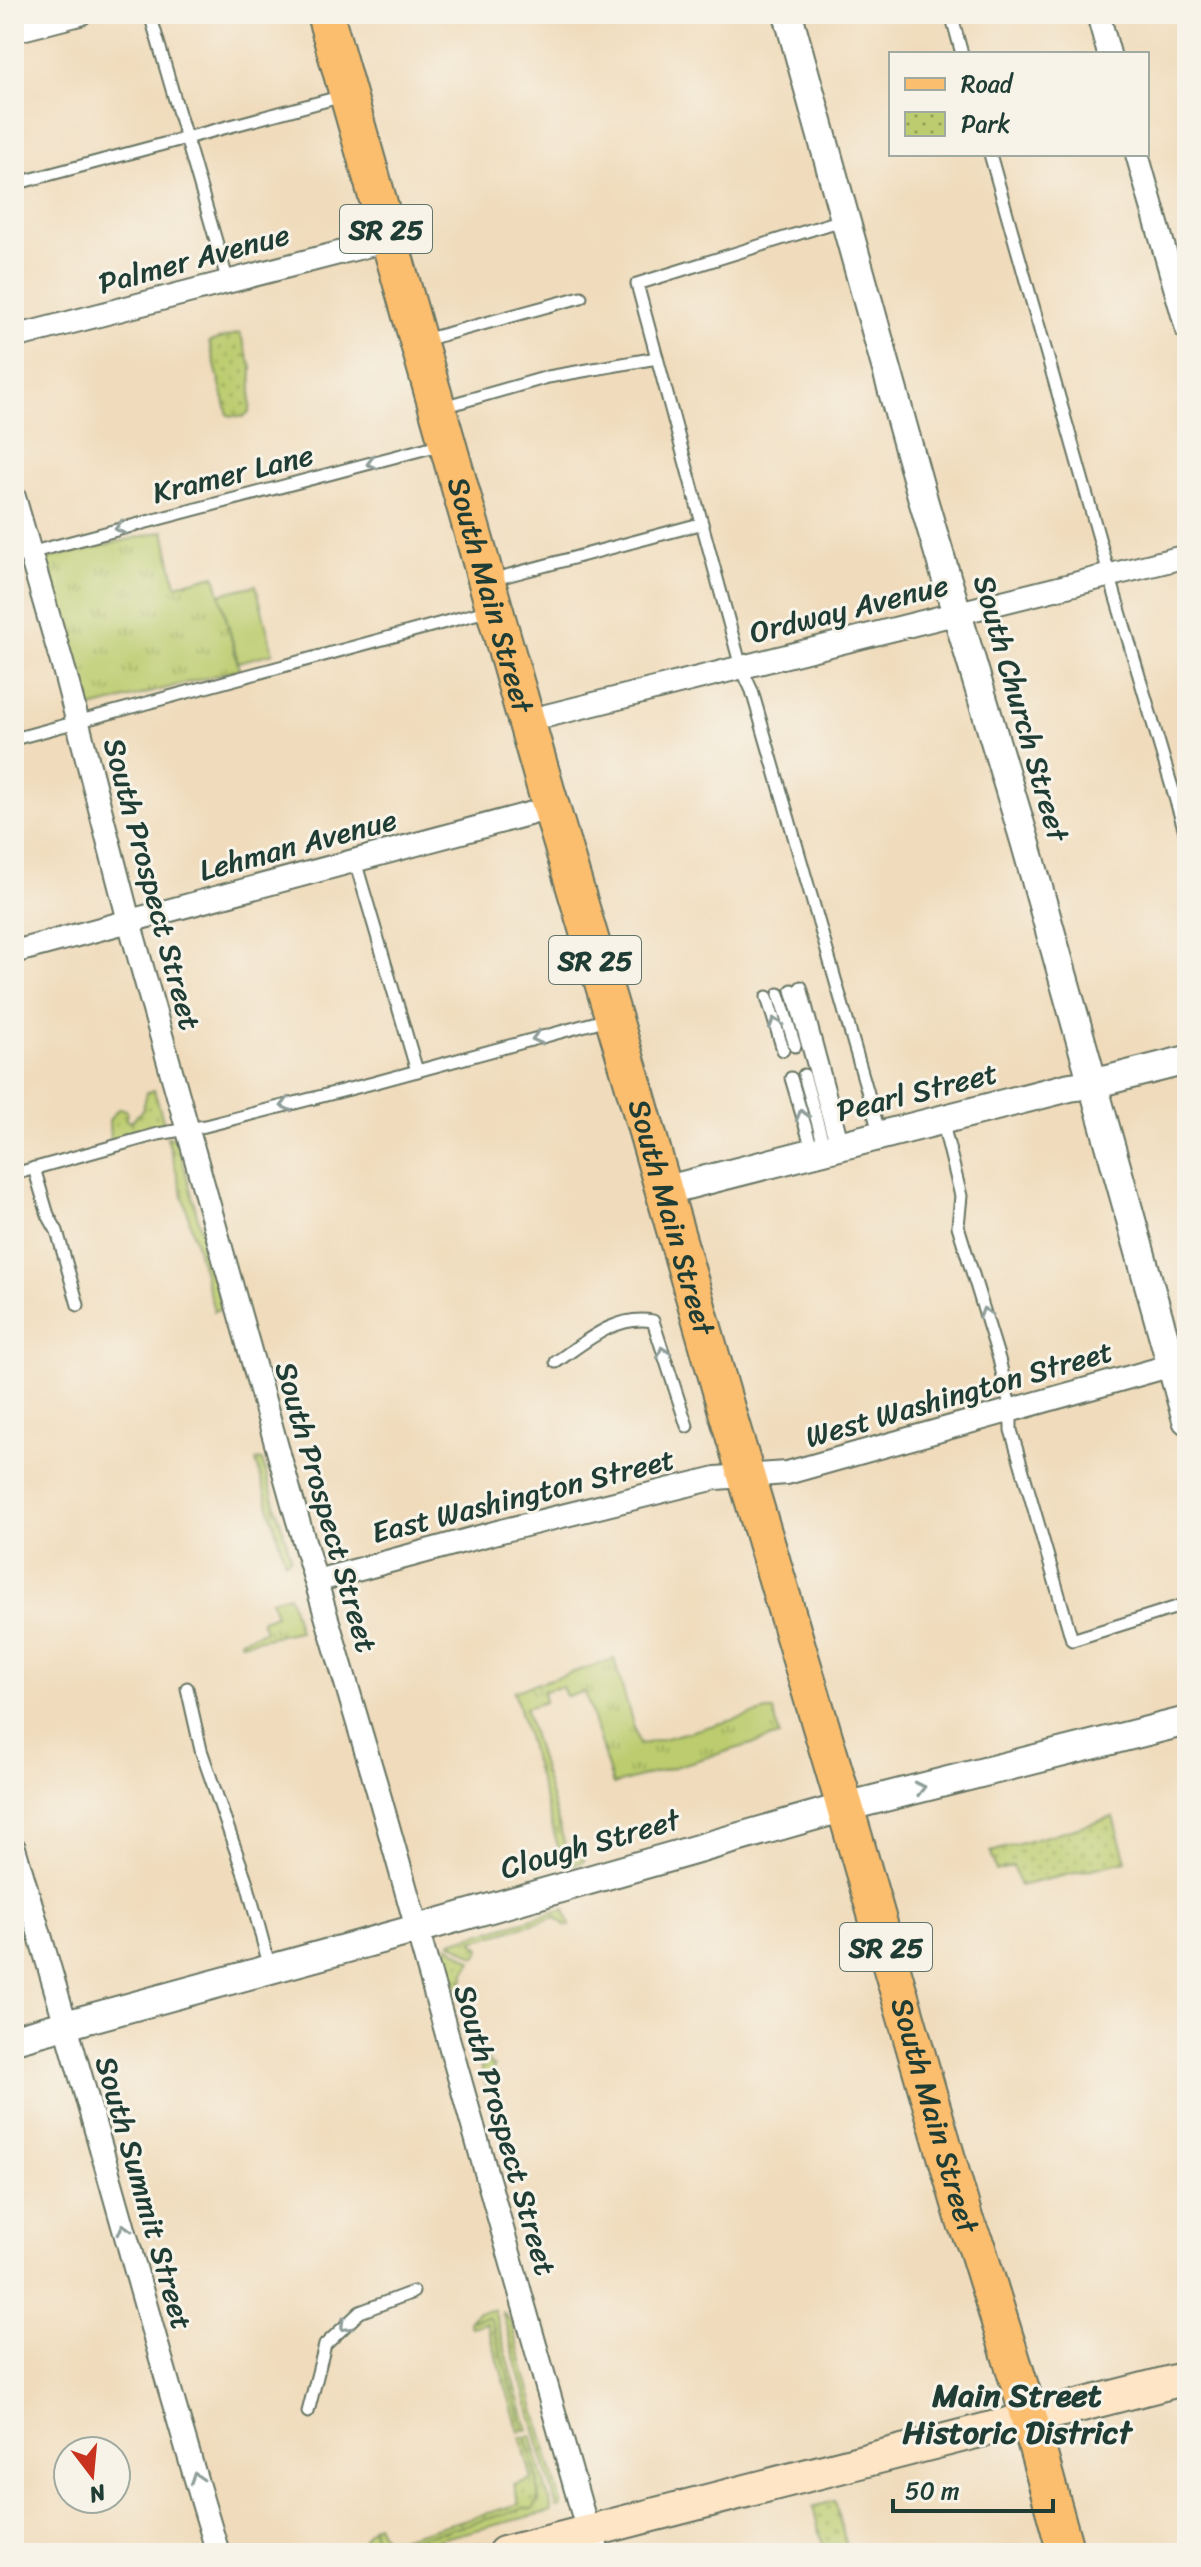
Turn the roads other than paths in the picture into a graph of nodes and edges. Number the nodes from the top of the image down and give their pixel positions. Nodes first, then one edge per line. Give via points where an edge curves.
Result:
1 (80, 14) edge
2 (150, 14) edge
3 (325, 14) edge
4 (788, 14) edge
5 (951, 14) edge
6 (1098, 14) edge
7 (14, 31) edge
8 (961, 52) edge
9 (1108, 52) edge
10 (348, 95) junction
11 (186, 138) junction
12 (991, 156) edge
13 (1138, 156) edge
14 (14, 184) edge
15 (845, 219) junction
16 (389, 240) junction
17 (228, 282) junction
18 (581, 297) dead end
19 (1187, 329) edge
20 (14, 337) edge
21 (418, 342) junction
22 (657, 358) junction
23 (437, 409) junction
24 (447, 443) junction
25 (14, 497) edge
26 (700, 524) junction
27 (22, 554) edge
28 (1187, 556) edge
29 (1109, 575) junction
30 (490, 595) junction
31 (958, 612) junction
32 (741, 667) junction
33 (526, 721) junction
34 (78, 722) junction
35 (14, 739) edge
36 (551, 808) junction
37 (1187, 838) edge
38 (355, 861) junction
39 (129, 921) junction
40 (14, 952) edge
41 (796, 988) dead end
42 (773, 995) dead end
43 (612, 1018) junction
44 (789, 1048) dead end
45 (1187, 1060) edge
46 (417, 1071) junction
47 (797, 1076) dead end
48 (1092, 1084) junction
49 (942, 1120) junction
50 (188, 1129) junction
51 (880, 1136) junction
52 (830, 1148) junction
53 (34, 1168) junction
54 (15, 1171) edge
55 (663, 1191) junction
56 (78, 1305) dead end
57 (556, 1362) dead end
58 (1179, 1363) edge
59 (1011, 1411) junction
60 (1187, 1420) edge
61 (687, 1426) dead end
62 (746, 1476) junction
63 (316, 1581) junction
64 (1187, 1604) edge
65 (187, 1688) dead end
66 (1187, 1721) edge
67 (845, 1807) junction
68 (14, 1848) edge
69 (417, 1929) junction
70 (270, 1969) junction
71 (66, 2024) junction
72 (14, 2039) edge
73 (413, 2292) dead end
74 (1187, 2378) edge
75 (308, 2412) dead end
76 (1029, 2418) junction
77 (591, 2543) edge
78 (218, 2553) edge
79 (504, 2553) edge
80 (1066, 2553) edge

1 - 7 street
2 - 11 lane
3 - 10 main road, South Main Street / SR 25
4 - 15 street, South Church Street
5 - 8 lane
6 - 9 street
10 - 11 lane
10 - 16 main road, South Main Street / SR 25
11 - 14 lane
11 - 17 lane
12 - 29 lane
13 - 19 street
15 - 22 lane via 637,284
15 - 31 street, South Church Street
16 - 17 street, Palmer Avenue
16 - 21 main road, South Main Street / SR 25
17 - 20 street, Palmer Avenue
18 - 21 lane
21 - 23 main road, South Main Street / SR 25
22 - 23 lane via 548,377
22 - 26 lane
23 - 24 main road, South Main Street / SR 25
24 -> 27 lane, Kramer Lane
24 - 30 main road, South Main Street / SR 25
25 - 27 street, South Prospect Street
26 - 30 lane
26 - 32 lane
27 - 34 street, South Prospect Street
28 - 29 street, Ordway Avenue
29 - 31 street, Ordway Avenue
29 - 37 lane
30 - 33 main road, South Main Street / SR 25
30 - 34 lane
31 - 32 street, Ordway Avenue
31 - 48 street, South Church Street
32 - 33 street, Ordway Avenue
32 - 51 lane
33 - 36 main road, South Main Street / SR 25
34 - 35 lane
34 - 39 street, South Prospect Street
36 - 38 street, Lehman Avenue
36 - 43 main road, South Main Street / SR 25
38 - 39 street, Lehman Avenue
38 - 46 lane
39 - 40 street, Lehman Avenue
39 - 50 street, South Prospect Street
41 - 52 lane
44 -> 42 lane
43 -> 46 lane
43 - 55 main road, South Main Street / SR 25
45 - 48 street, Pearl Street
46 -> 50 lane
52 -> 47 lane
48 - 49 street, Pearl Street
48 - 58 street, South Church Street
49 - 51 street, Pearl Street
59 -> 49 lane via 958,1226 961,1196
50 - 53 lane
50 - 63 street, South Prospect Street
51 - 52 street, Pearl Street
52 - 55 street, Pearl Street
53 - 54 lane
53 - 56 lane
55 - 62 main road, South Main Street / SR 25
61 -> 57 lane via 653,1321 636,1318 595,1334
58 - 59 street, West Washington Street
58 - 60 street, South Church Street
59 - 62 street, West Washington Street via 787,1473
59 - 64 lane via 1011,1430 1072,1640
62 - 63 street, East Washington Street via 629,1498
62 - 67 main road, South Main Street / SR 25
63 - 69 street, South Prospect Street
65 - 70 lane via 201,1750
67 -> 66 street, Clough Street
67 - 69 street, Clough Street
67 - 76 main road, South Main Street / SR 25 via 965,2221
68 - 71 street, South Summit Street
69 - 70 street, Clough Street
69 - 77 street, South Prospect Street
70 - 71 street, Clough Street
71 - 72 street, Clough Street
78 -> 71 street, South Summit Street
73 -> 75 lane via 360,2312 325,2345
74 - 76 main road
76 - 77 main road
76 - 80 main road, South Main Street
77 - 79 main road

